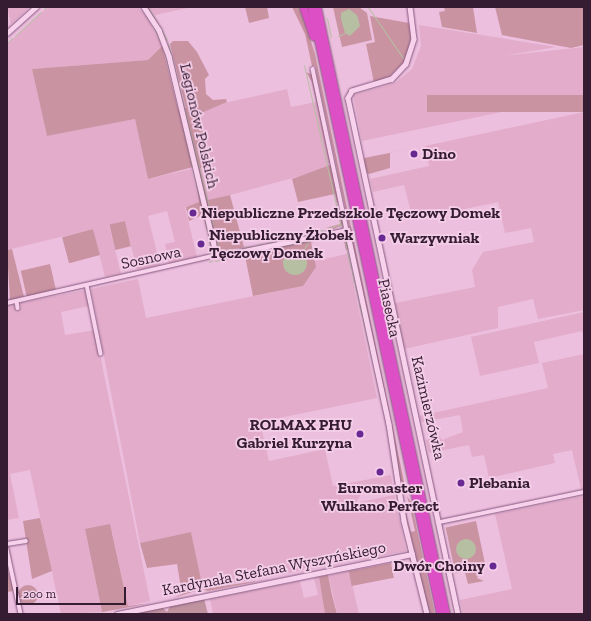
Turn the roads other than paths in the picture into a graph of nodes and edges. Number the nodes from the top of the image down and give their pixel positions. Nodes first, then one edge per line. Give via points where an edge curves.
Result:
1 (36, 7) edge
2 (144, 7) edge
3 (303, 7) edge
4 (311, 7) edge
5 (317, 7) edge
6 (410, 7) edge
7 (7, 33) edge
8 (314, 69) dead end
9 (326, 80) junction
10 (346, 230) junction
11 (217, 255) junction
12 (87, 286) junction
13 (17, 301) junction
14 (7, 303) edge
15 (18, 308) dead end
16 (101, 354) dead end
17 (584, 492) edge
18 (440, 522) junction
19 (26, 541) dead end
20 (7, 544) edge
21 (7, 549) edge
22 (412, 554) junction
23 (21, 614) edge
24 (117, 614) edge
25 (427, 614) edge
26 (440, 614) edge
27 (446, 614) edge
28 (458, 614) edge

1 - 7 street
2 - 11 street, Legionów Polskich via 168,51
3 - 9 highway
4 - 9 highway, Piasecka
5 - 27 highway, Piasecka
6 - 18 street, Kazimierzówka via 414,39 406,64 392,79 349,95
8 - 10 street
9 - 26 highway, Piasecka
10 - 11 street, Sosnowa
10 - 22 street
11 - 12 street, Sosnowa
12 - 13 street, Sosnowa
12 - 16 street
13 - 14 street, Sosnowa
13 - 15 street
17 - 18 street
18 - 28 street
19 - 20 street
21 - 23 street
22 - 24 street, Kardynała Stefana Wyszyńskiego via 152,603
22 - 25 street

